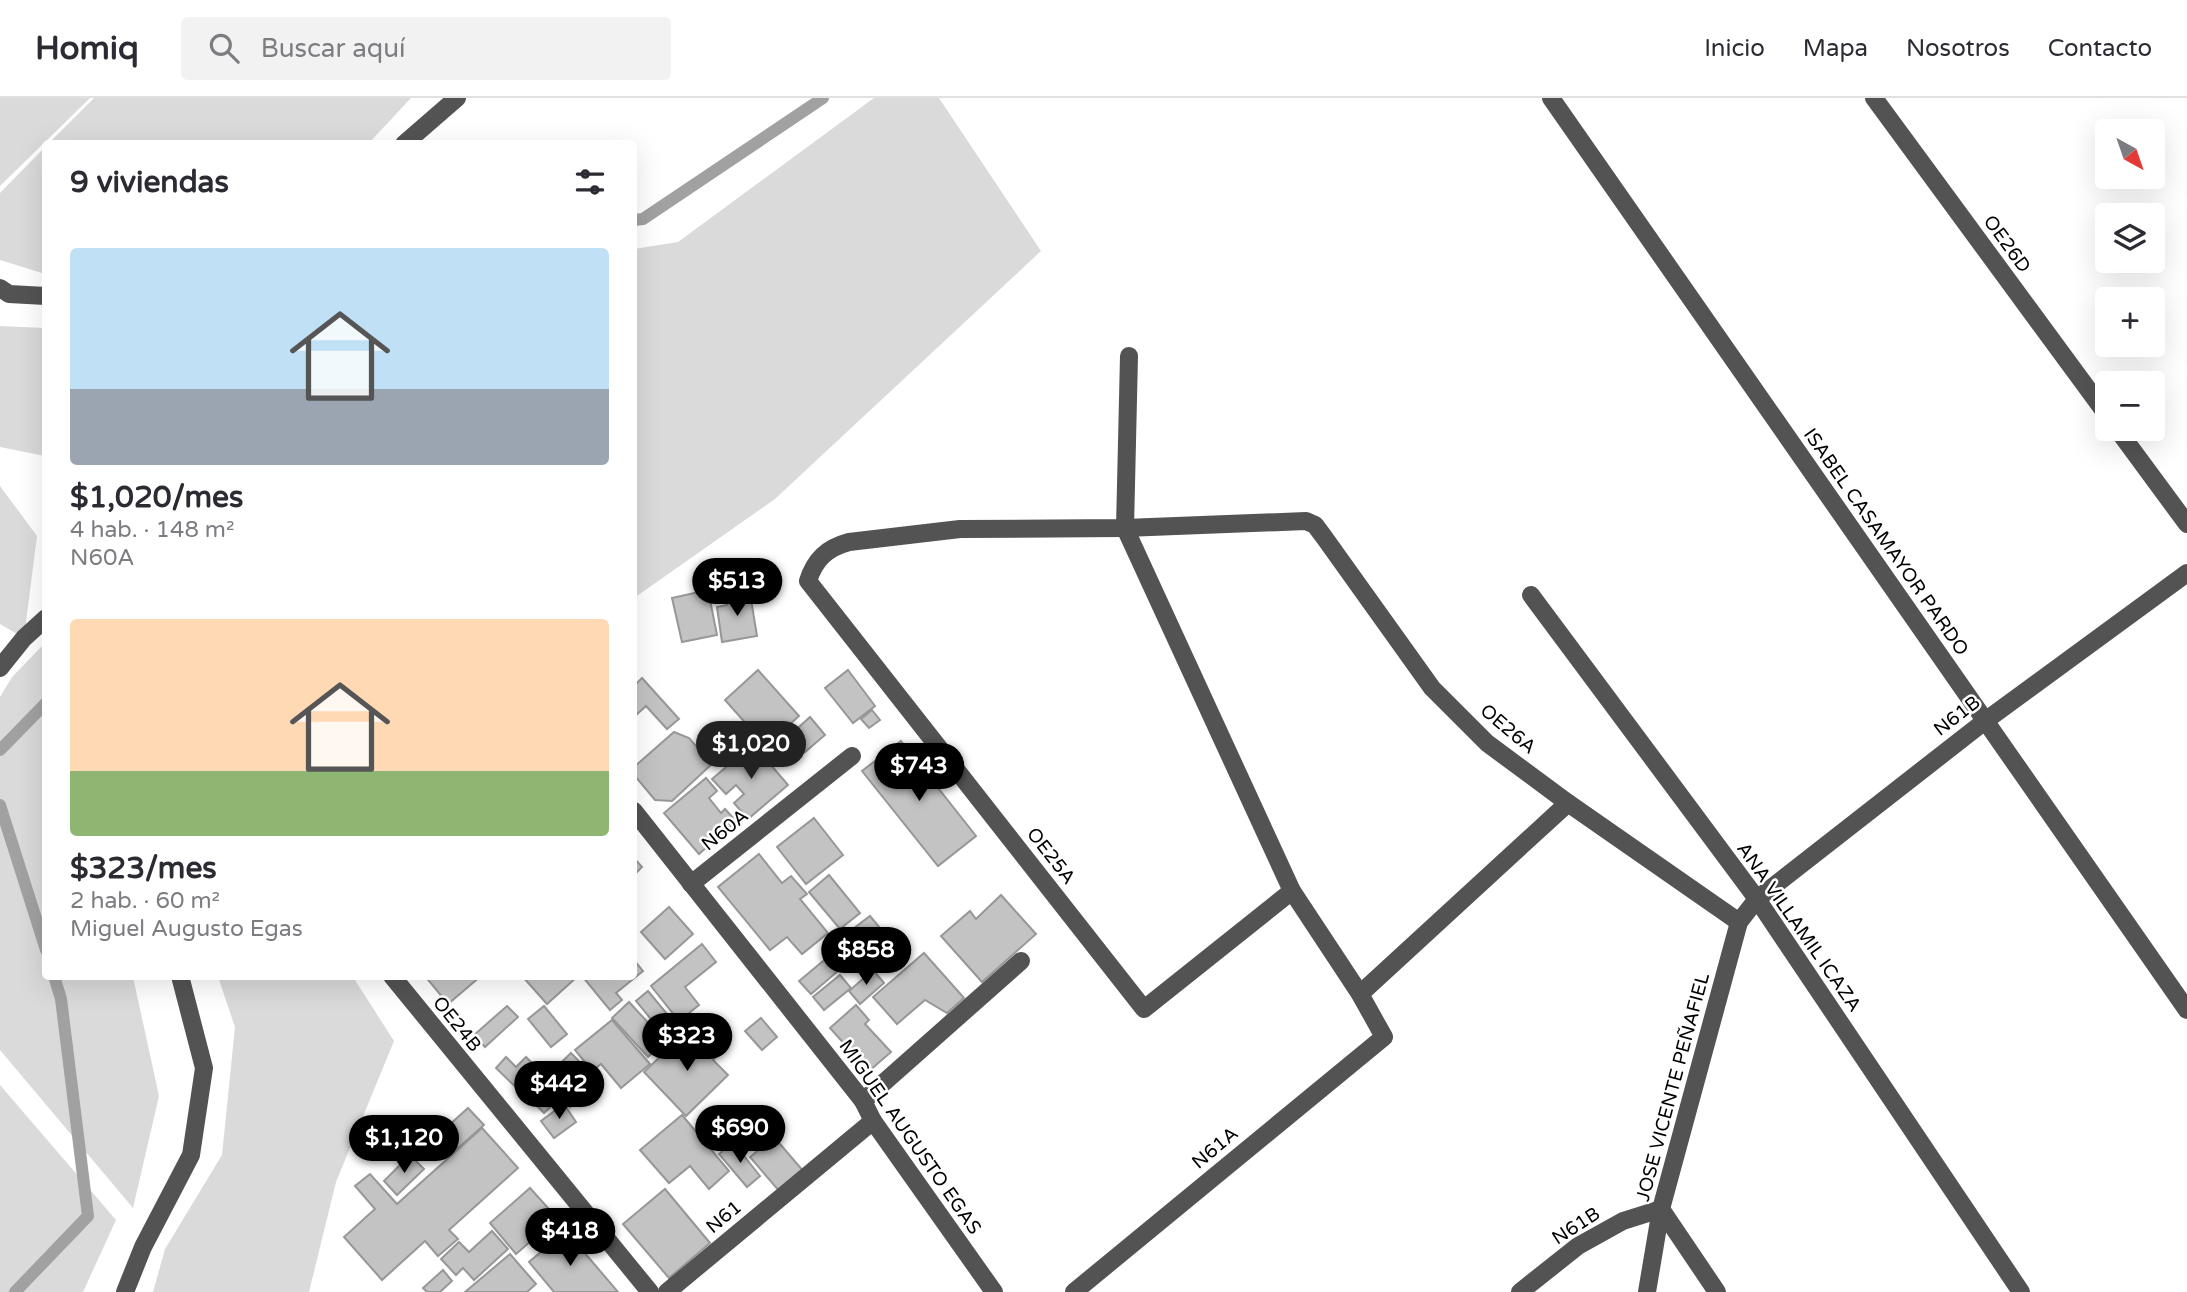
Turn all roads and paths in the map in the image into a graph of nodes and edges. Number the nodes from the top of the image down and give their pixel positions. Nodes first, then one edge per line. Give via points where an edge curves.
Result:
1 (457, 98) edge
2 (1551, 98) edge
3 (1874, 98) edge
4 (409, 140) edge
5 (0, 288) edge
6 (42, 296) edge
7 (1129, 356) dead end
8 (2095, 399) edge
9 (2126, 441) edge
10 (2187, 524) edge
11 (1125, 528) junction
12 (2187, 573) edge
13 (1531, 595) dead end
14 (42, 622) edge
15 (0, 668) edge
16 (1985, 721) junction
17 (852, 756) dead end
18 (1567, 803) junction
19 (637, 815) edge
20 (691, 884) junction
21 (1292, 891) junction
22 (1757, 899) junction
23 (1739, 922) junction
24 (1021, 961) dead end
25 (181, 980) edge
26 (394, 980) edge
27 (1360, 994) junction
28 (2187, 1010) edge
29 (863, 1101) junction
30 (873, 1121) junction
31 (1661, 1209) junction
32 (125, 1292) edge
33 (650, 1292) edge
34 (667, 1292) edge
35 (993, 1292) edge
36 (1074, 1292) edge
37 (1520, 1292) edge
38 (1647, 1292) edge
39 (1717, 1292) edge
40 (2021, 1292) edge

1 - 4 street
2 - 16 street, ISABEL CASAMAYOR PARDO
3 - 8 street, OE26D
5 - 6 street via 9,294
7 - 11 street
9 - 10 street
11 - 18 street, OE26A via 1298,520 1315,525 1432,688 1487,743
11 - 21 street
11 - 21 street, OE25A via 960,530 849,542 822,555 808,580 1144,1009
12 - 16 street, N61B
13 - 22 street, ANA VILLAMIL ICAZA
14 - 15 street
16 - 22 street, N61B
16 - 28 street, ISABEL CASAMAYOR PARDO
17 - 20 street, N60A
18 - 23 street, OE26A
18 - 27 street
19 - 20 street, MIGUEL AUGUSTO EGAS
20 - 29 street, MIGUEL AUGUSTO EGAS
21 - 27 street
22 - 23 street, JOSE VICENTE PEÑAFIEL
22 - 40 street, ANA VILLAMIL ICAZA
23 - 31 street, JOSE VICENTE PEÑAFIEL
24 - 29 street
25 - 32 street via 204,1068 191,1155
26 - 33 street, OE24B
27 - 36 street, N61A via 1384,1037
29 - 30 street, MIGUEL AUGUSTO EGAS
30 - 34 street, N61
30 - 35 street, MIGUEL AUGUSTO EGAS
31 - 37 street, N61B via 1623,1221 1578,1247
31 - 38 street, JOSE VICENTE PEÑAFIEL
31 - 39 street

